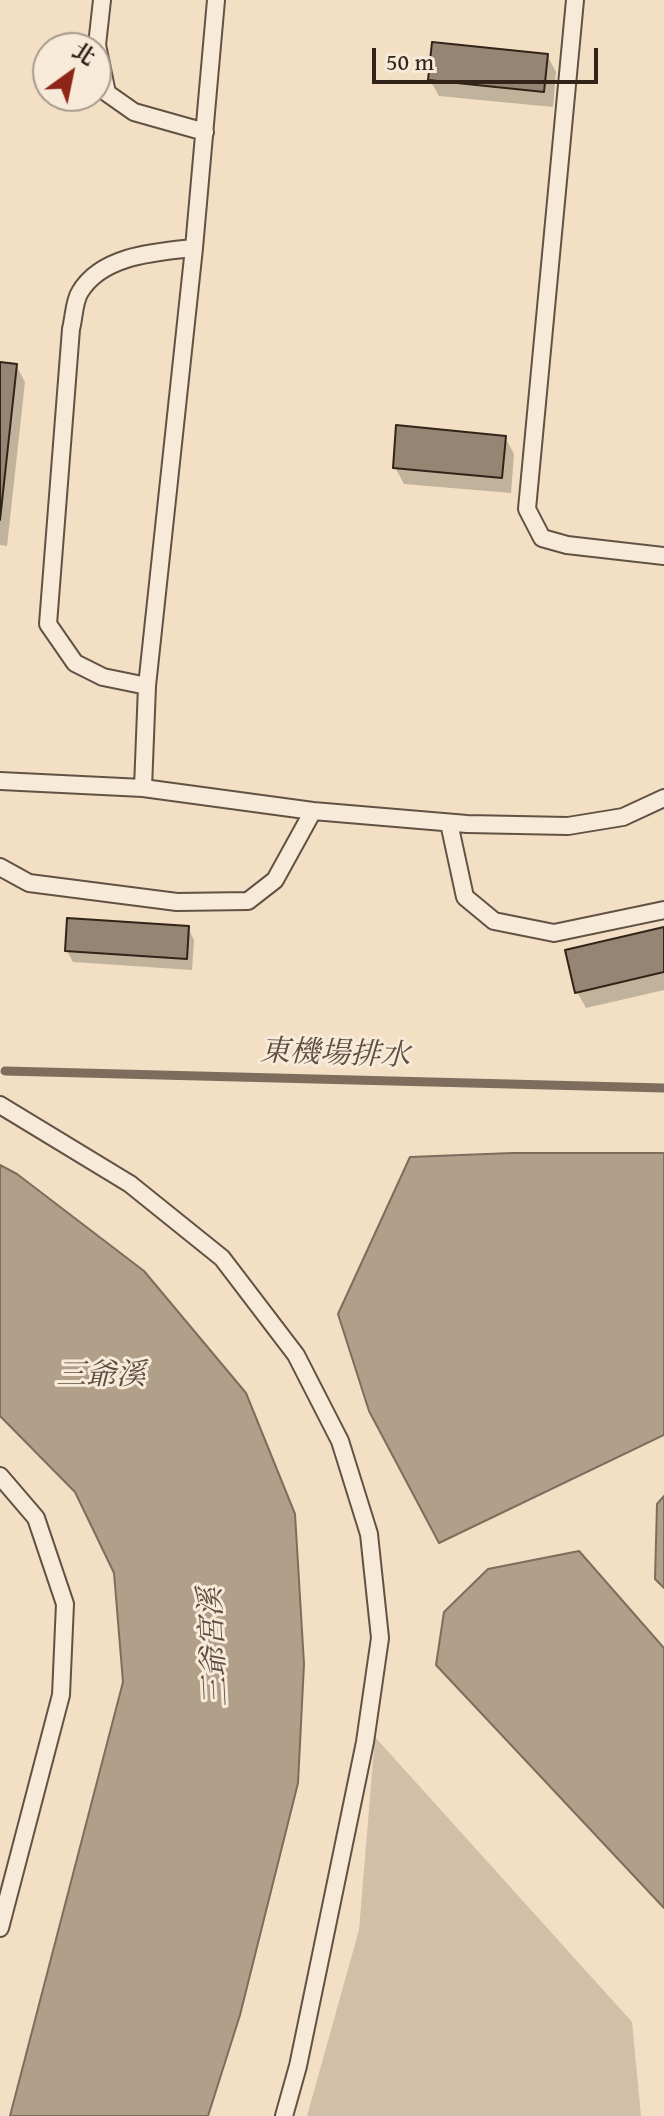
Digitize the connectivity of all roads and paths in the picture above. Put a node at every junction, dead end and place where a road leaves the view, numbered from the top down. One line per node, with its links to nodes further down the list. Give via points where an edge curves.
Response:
1 (102, 0): 4 (lane, via 97,45 107,93 134,112)
2 (216, 0): 4 (lane)
3 (575, 0): 6 (lane, via 527,509 542,538)
4 (205, 132): 5 (lane)
5 (194, 248): 7 (lane); 7 (lane, via 140,253 98,273 79,293 71,329 48,624 75,663 103,677)
6 (664, 556)
7 (147, 686): 9 (lane)
8 (0, 781): 9 (lane)
9 (143, 788): 11 (lane)
10 (664, 798): 12 (lane, via 623,817 568,826)
11 (313, 811): 12 (lane); 13 (lane, via 275,880 248,901 177,902 29,883)
12 (449, 823): 14 (lane, via 465,897 494,921 554,933)
13 (0, 867)
14 (664, 910)
15 (0, 1105): 18 (lane, via 130,1184 222,1258 296,1355 340,1441 369,1534 380,1638 365,1742)
16 (0, 1476): 17 (lane, via 36,1518 65,1604 61,1695)
17 (0, 1928)
18 (284, 2116)

